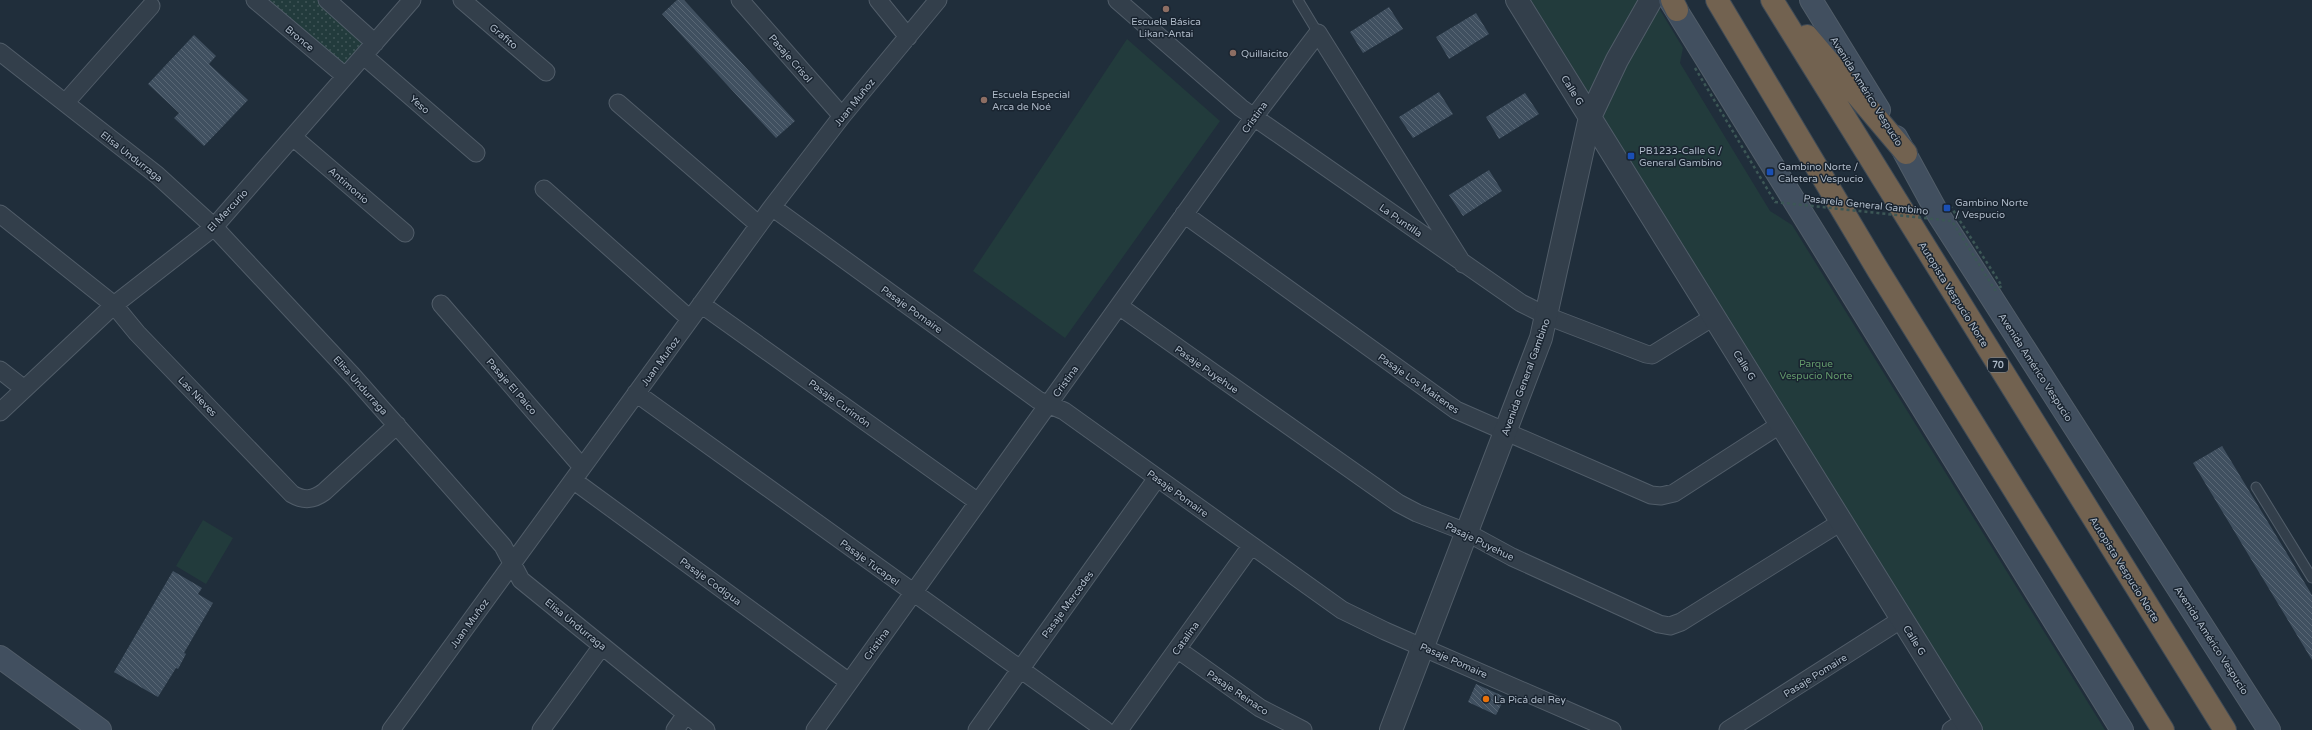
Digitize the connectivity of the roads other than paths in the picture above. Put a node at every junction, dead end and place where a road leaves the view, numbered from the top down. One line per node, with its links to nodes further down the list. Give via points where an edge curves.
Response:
1 (255, 0): 24 (street, Bronce)
2 (328, 0): 20 (street)
3 (412, 0): 20 (street, El Mercurio)
4 (462, 0): 23 (street, Grafito)
5 (740, 0): 27 (street, Pasaje Crisol)
6 (878, 0): 19 (street)
7 (938, 0): 19 (street, Juan Muñoz)
8 (1117, 0): 28 (street, La Puntilla)
9 (1298, 0): 18 (lane)
10 (1517, 0): 29 (street, Calle G)
11 (1651, 0): 29 (street, Avenida General Gambino, via 1617,60)
12 (1717, 0): 89 (highway, via 1878,270)
13 (1772, 0): 90 (highway, Autopista Vespucio Norte / 70)
14 (1777, 0): 31 (highway)
15 (1811, 0): 31 (main road, Avenida Américo Vespucio)
16 (1673, 3): 88 (main road)
17 (151, 6): 25 (street)
18 (1318, 33): 28 (street, Cristina); 40 (street)
19 (908, 37): 27 (street, Juan Muñoz)
20 (375, 43): 22 (street, El Mercurio)
21 (0, 52): 25 (street, Elisa Undurraga)
22 (364, 56): 24 (street, El Mercurio); 32 (street, Yeso)
23 (546, 72)
24 (346, 76): 30 (street, El Mercurio)
25 (65, 103): 38 (street, Elisa Undurraga, via 157,175)
26 (618, 103): 37 (street)
27 (842, 116): 34 (street, Juan Muñoz)
28 (1254, 117): 36 (street, Cristina); 40 (street, La Puntilla)
29 (1590, 117): 45 (street, Avenida General Gambino); 46 (street, Calle G)
30 (293, 137): 38 (street, El Mercurio); 39 (street, Antimonio)
31 (1906, 152): 91 (main road, Avenida Américo Vespucio, via 1938,214)
32 (476, 153)
33 (544, 189): 47 (street)
34 (772, 207): 37 (street, Juan Muñoz); 51 (street, Pasaje Pomaire, via 1038,400)
35 (0, 214): 43 (street, Las Nieves)
36 (1184, 214): 44 (street, Cristina); 55 (street, Pasaje Los Maitenes, via 1441,400 1466,416)
37 (759, 225): 42 (street, Juan Muñoz)
38 (214, 227): 43 (street, El Mercurio); 54 (street, Elisa Undurraga)
39 (405, 233)
40 (1463, 264): 45 (street, La Puntilla, via 1505,293)
41 (441, 304): 56 (street, Pasaje El Paico)
42 (701, 304): 47 (street, Juan Muñoz); 59 (street, Pasaje Curimón)
43 (114, 305): 49 (street, El Mercurio); 54 (street, Las Nieves, via 137,333 298,498 312,499 324,492)
44 (1119, 306): 51 (street, Cristina); 61 (street, Pasaje Puyehue, via 1381,492 1417,513)
45 (1547, 316): 46 (street, La Puntilla, via 1652,355); 55 (street, Avenida General Gambino)
46 (1715, 316): 53 (street, Calle G)
47 (690, 319): 50 (street, Juan Muñoz)
48 (0, 370): 49 (street)
49 (23, 388): 52 (street, El Mercurio)
50 (636, 394): 56 (street, Juan Muñoz); 65 (street, Pasaje Tucapel)
51 (1048, 404): 57 (street, Pasaje Pomaire, via 1064,411); 59 (street, Cristina)
52 (0, 412)
53 (1781, 424): 55 (street, Pasaje Los Maitenes, via 1674,493 1661,496); 60 (street, Calle G)
54 (397, 425): 63 (street, Elisa Undurraga, via 503,546)
55 (1505, 431): 61 (street, Avenida General Gambino)
56 (578, 474): 63 (street, Juan Muñoz); 72 (street, Pasaje Codigua)
57 (1157, 478): 62 (street, Pasaje Pomaire); 71 (street, Pasaje Mercedes)
58 (2256, 487): 64 (lane)
59 (978, 502): 65 (street, Cristina)
60 (1841, 522): 61 (street, Pasaje Puyehue, via 1681,622 1670,626 1659,624 1512,557); 66 (street, Calle G)
61 (1466, 532): 68 (street, Avenida General Gambino)
62 (1251, 546): 68 (street, Pasaje Pomaire, via 1342,610); 69 (street, Catalina)
63 (513, 564): 67 (street, Elisa Undurraga, via 521,580); 76 (street, Juan Muñoz)
64 (2312, 578)
65 (913, 593): 71 (street, Pasaje Tucapel); 72 (street, Cristina)
66 (1902, 619): 74 (street, Calle G); 87 (street, Pasaje Pomaire)
67 (602, 646): 73 (street, Elisa Undurraga); 77 (street)
68 (1423, 646): 85 (street, Avenida General Gambino); 86 (street, Pasaje Pomaire)
69 (1177, 649): 83 (street, Catalina); 84 (street, Pasaje Reinaco, via 1260,708)
70 (1, 662): 75 (main road)
71 (1020, 669): 81 (street, Pasaje Mercedes); 82 (street, Pasaje Tucapel)
72 (849, 682): 80 (street, Cristina)
73 (686, 714): 78 (street); 79 (street, Elisa Undurraga)
74 (1963, 727)
75 (100, 730)
76 (391, 730)
77 (541, 730)
78 (675, 730)
79 (706, 730)
80 (815, 730)
81 (977, 730)
82 (1105, 730)
83 (1118, 730)
84 (1303, 730)
85 (1391, 730)
86 (1612, 730)
87 (1728, 730)
88 (2122, 730)
89 (2163, 730)
90 (2225, 730)
91 (2269, 730)

